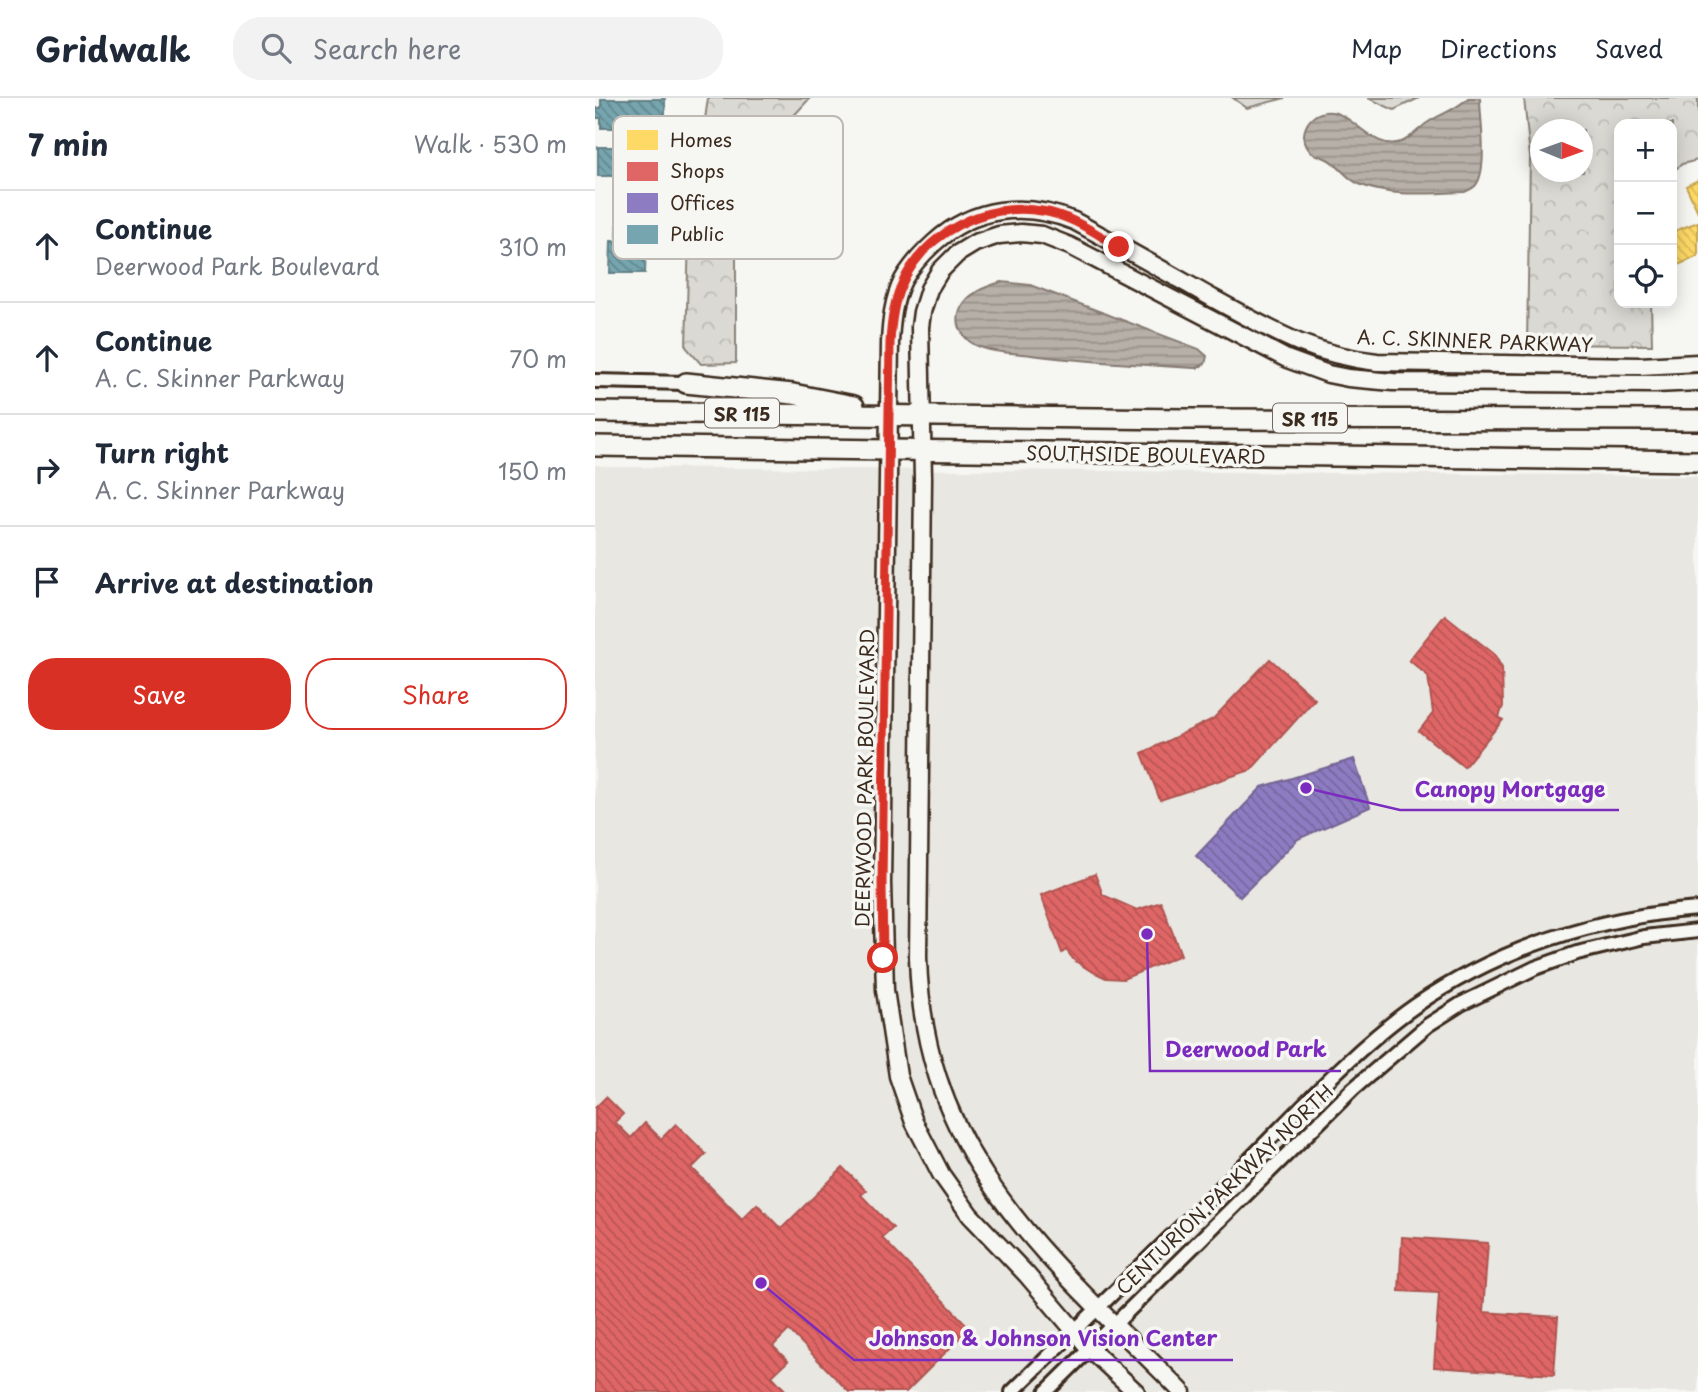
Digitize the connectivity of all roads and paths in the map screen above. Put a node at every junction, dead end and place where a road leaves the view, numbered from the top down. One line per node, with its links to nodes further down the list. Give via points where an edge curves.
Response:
1 (1698, 363): 6 (main road, A. C. SKINNER PARKWAY, via 1377,362 1335,356 1274,332 1074,221 1043,211 1009,209 985,213 956,226 922,254 907,274 891,324)
2 (595, 381): 4 (street)
3 (1698, 382): 7 (main road, A. C. SKINNER PARKWAY, via 1393,382 1328,374 1267,350 1070,246 1042,235 1012,233 964,250 940,271 929,289 920,327)
4 (686, 383): 6 (highway, via 793,394)
5 (595, 412): 6 (highway, SOUTHSIDE BOULEVARD / SR 115)
6 (889, 415): 7 (highway, SOUTHSIDE BOULEVARD / SR 115); 10 (main road, DEERWOOD PARK BOULEVARD)
7 (921, 416): 8 (highway, SOUTHSIDE BOULEVARD / SR 115); 11 (main road)
8 (1698, 420)
9 (595, 446): 10 (highway, SOUTHSIDE BOULEVARD / SR 115)
10 (888, 450): 11 (highway, SOUTHSIDE BOULEVARD / SR 115); 19 (main road, DEERWOOD PARK BOULEVARD, via 882,909 885,989 898,1076 914,1122 941,1174 970,1215)
11 (922, 450): 12 (highway, SOUTHSIDE BOULEVARD / SR 115); 17 (main road, via 919,988 925,1027 948,1107 973,1159 1017,1223)
12 (1698, 460)
13 (1698, 909): 15 (street, CENTURION PARKWAY NORTH, via 1640,915 1582,929)
14 (1698, 931): 16 (street, CENTURION PARKWAY NORTH, via 1644,937 1577,953)
15 (1499, 959): 16 (street); 17 (street, CENTURION PARKWAY NORTH, via 1432,996 1384,1032)
16 (1509, 980): 18 (street, CENTURION PARKWAY NORTH, via 1461,1004 1398,1049)
17 (1098, 1308): 18 (main road); 19 (street, CENTURION PARKWAY NORTH)
18 (1114, 1323): 20 (street, CENTURION PARKWAY NORTH); 24 (main road)
19 (1075, 1332): 20 (main road, DEERWOOD PARK BOULEVARD); 21 (street, CENTURION PARKWAY NORTH)
20 (1090, 1349): 22 (street, CENTURION PARKWAY NORTH); 23 (main road, DEERWOOD PARK BOULEVARD)
21 (1012, 1392)
22 (1046, 1392)
23 (1136, 1392)
24 (1182, 1392)

